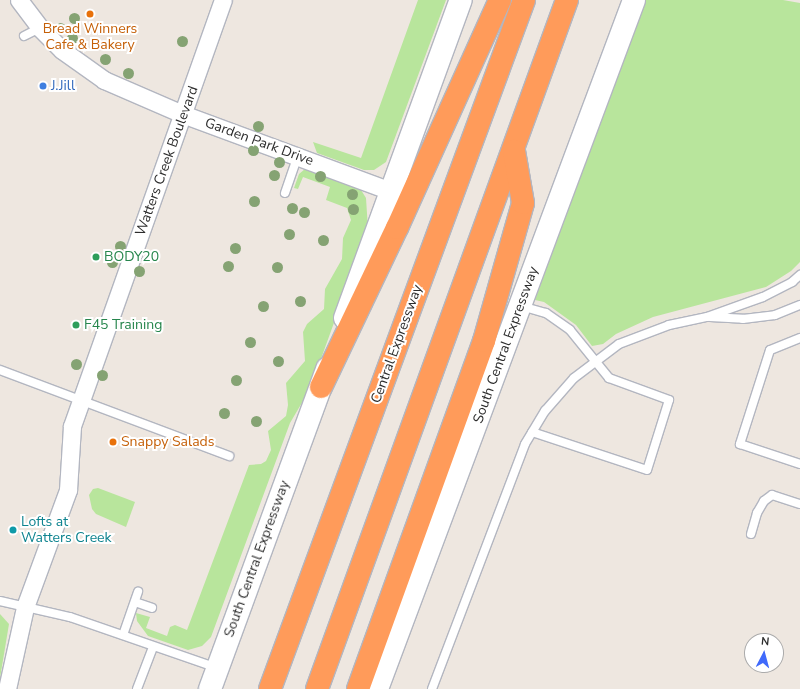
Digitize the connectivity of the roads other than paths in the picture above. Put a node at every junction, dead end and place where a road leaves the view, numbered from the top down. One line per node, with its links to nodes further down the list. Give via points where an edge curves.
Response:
1 (19, 0): 8 (street, Garden Park Drive)
2 (224, 0): 10 (street, Watters Creek Boulevard)
3 (461, 0): 13 (main road, South Central Expressway)
4 (500, 0): 22 (highway, via 397,228)
5 (524, 0): 40 (highway, Central Expressway)
6 (567, 0): 11 (highway)
7 (634, 0): 17 (main road, South Central Expressway)
8 (40, 28): 9 (lane); 10 (street, Garden Park Drive, via 66,54 104,80)
9 (24, 36)
10 (185, 115): 12 (street, Garden Park Drive); 23 (street, Watters Creek Boulevard)
11 (514, 150): 41 (highway); 42 (highway, via 523,203 490,318)
12 (298, 156): 13 (street, Garden Park Drive); 14 (lane)
13 (391, 191): 22 (main road, South Central Expressway)
14 (285, 193)
15 (800, 275): 18 (lane, via 763,297)
16 (800, 305): 18 (lane, via 775,315 743,319)
17 (520, 306): 20 (lane, via 546,313 570,330); 43 (main road, South Central Expressway)
18 (707, 317): 20 (lane, via 669,325 619,344)
19 (800, 338): 26 (lane, via 770,350 740,444)
20 (596, 362): 24 (lane, via 574,378 545,411); 24 (lane, via 609,378 669,400 647,470)
21 (0, 370): 23 (lane)
22 (321, 387): 36 (main road, South Central Expressway)
23 (80, 400): 25 (lane); 32 (street, Watters Creek Boulevard, via 72,426 68,490)
24 (532, 432): 44 (lane, via 510,482)
25 (229, 456)
26 (800, 464)
27 (800, 504): 28 (lane, via 772,495 764,501 757,513)
28 (751, 534)
29 (138, 592): 31 (lane)
30 (0, 601): 32 (lane)
31 (135, 602): 33 (lane); 34 (lane)
32 (25, 607): 34 (lane, via 70,617); 37 (street, Watters Creek Boulevard)
33 (152, 608)
34 (123, 635): 35 (lane)
35 (153, 647): 36 (lane); 38 (lane)
36 (218, 668): 39 (main road, South Central Expressway)
37 (7, 689)
38 (137, 689)
39 (210, 689)
40 (270, 689)
41 (317, 689)
42 (358, 689)
43 (377, 689)
44 (432, 689)

